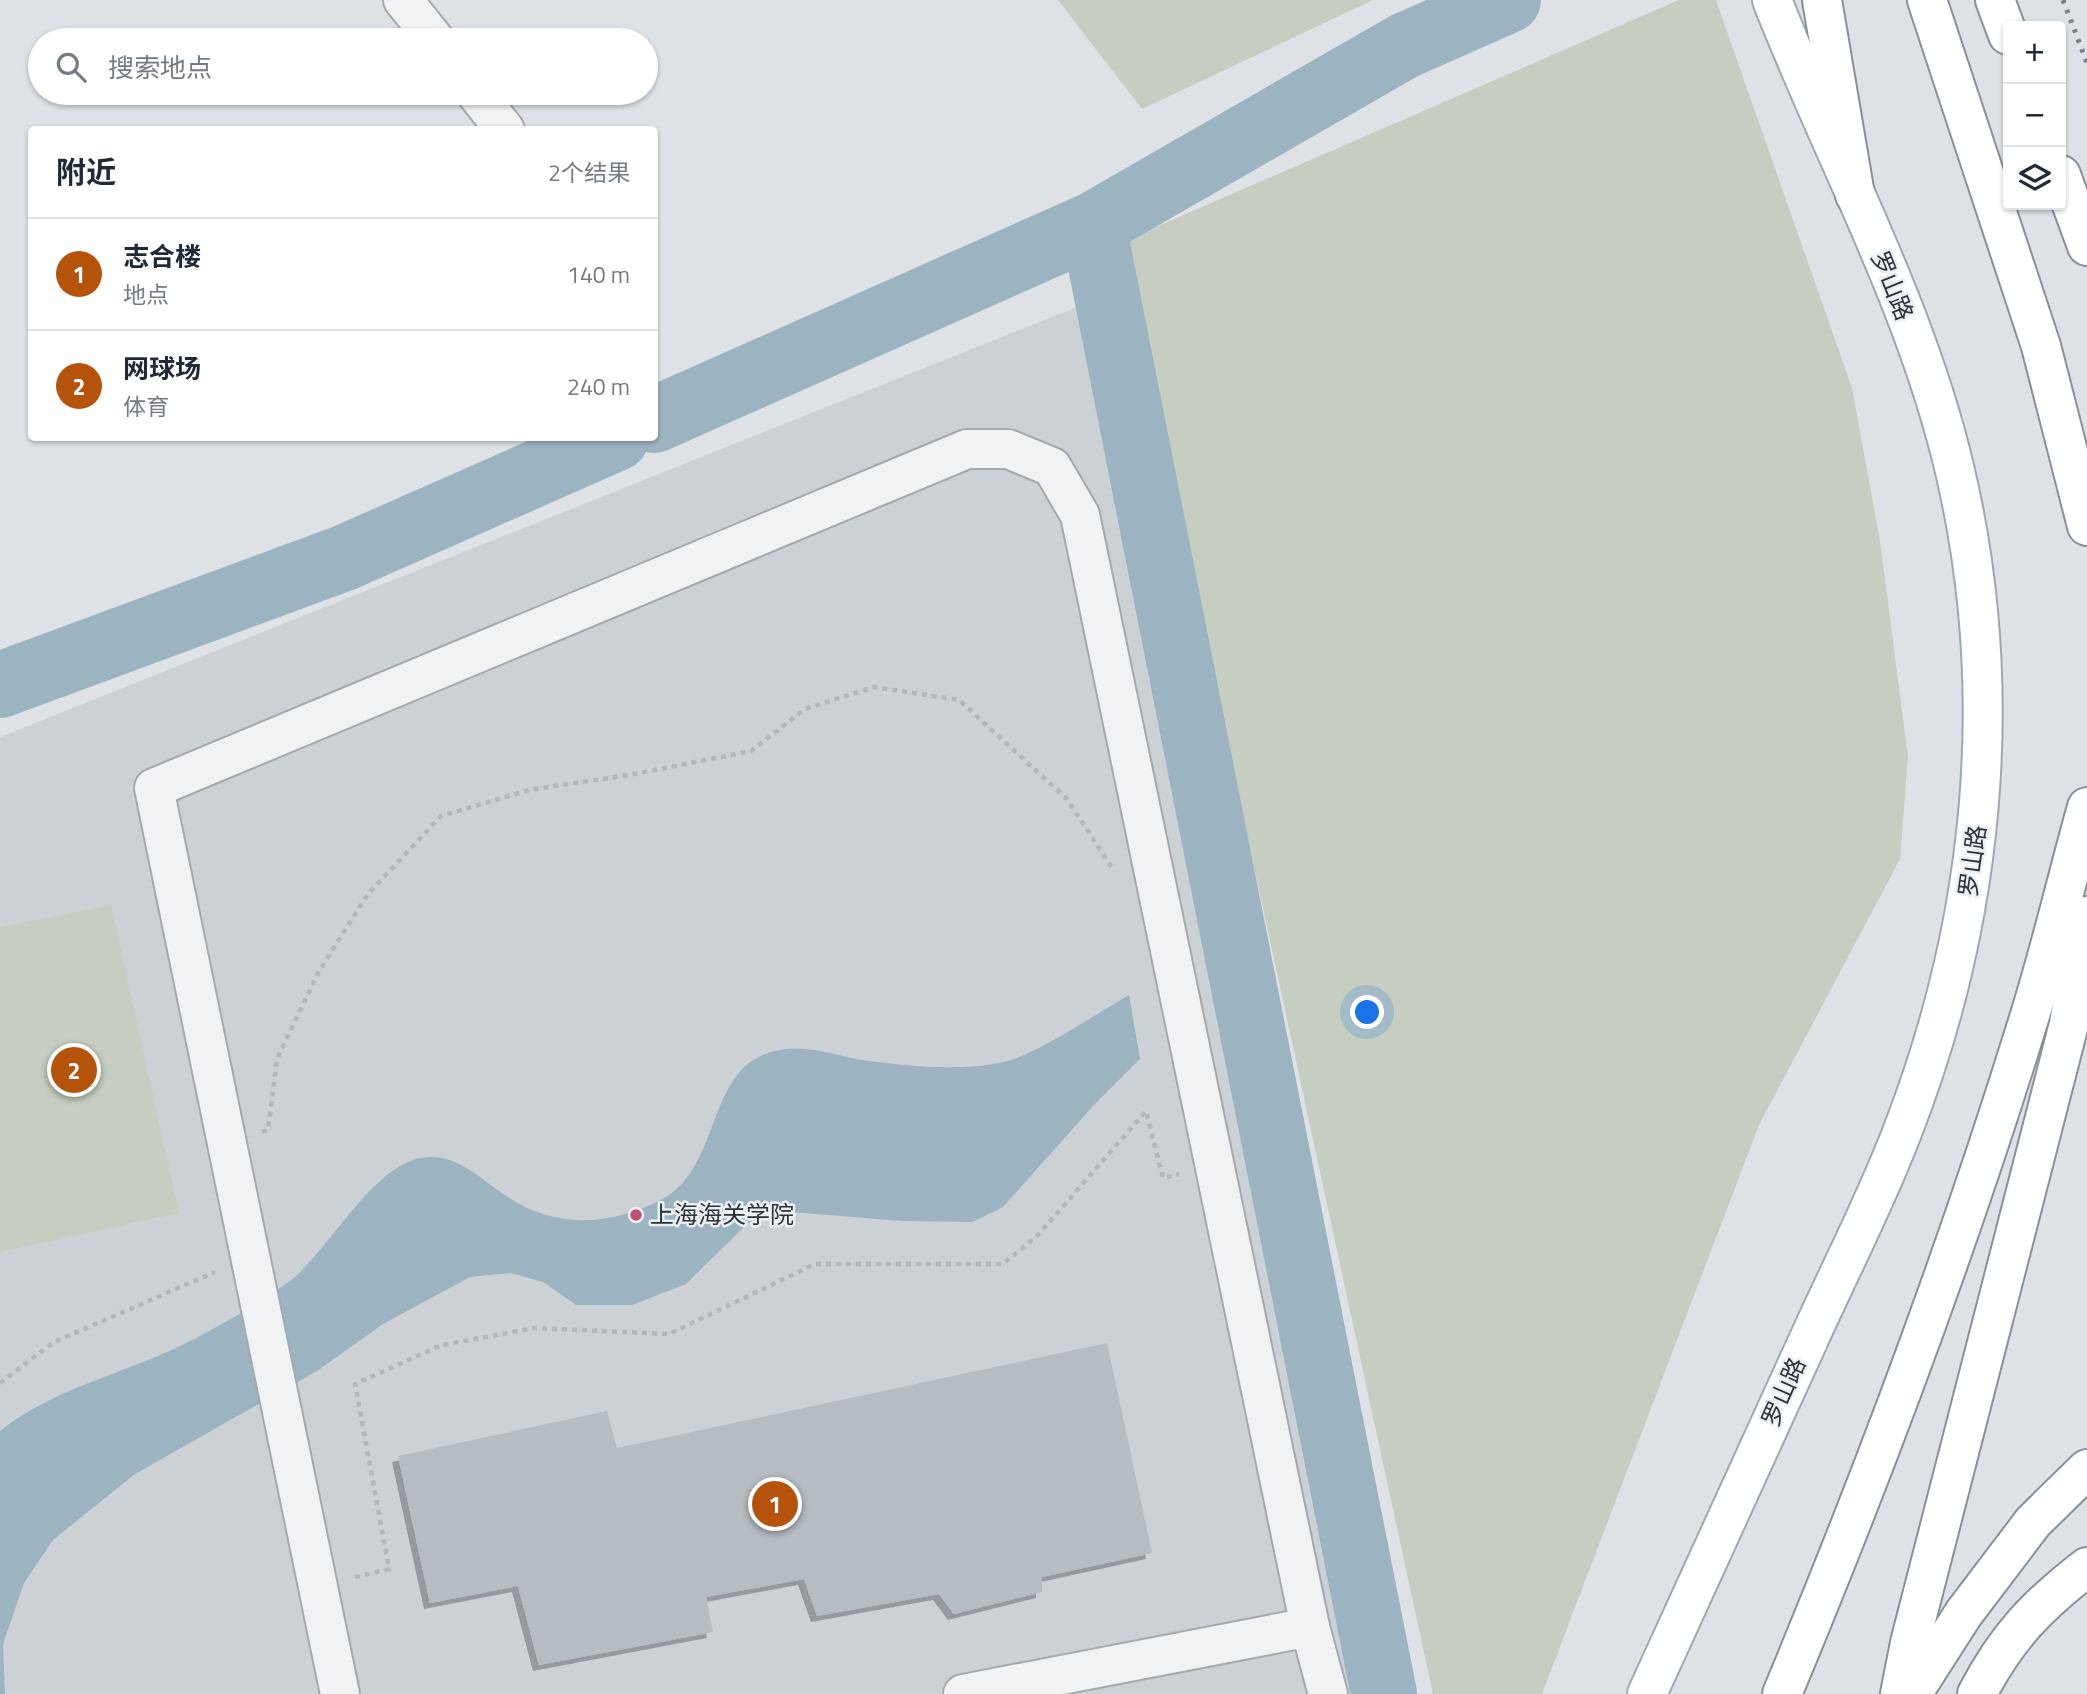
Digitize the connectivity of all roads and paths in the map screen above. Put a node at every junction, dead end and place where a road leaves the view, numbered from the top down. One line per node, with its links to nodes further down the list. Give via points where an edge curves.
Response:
1 (403, 0): 7 (street)
2 (1772, 0): 11 (main road, 罗山路)
3 (1822, 0): 11 (main road)
4 (1927, 0): 13 (main road, via 2041,346)
5 (1995, 0): 6 (main road)
6 (2003, 22)
7 (425, 28)
8 (485, 105): 9 (street)
9 (502, 126)
10 (2066, 189): 12 (main road)
11 (1855, 195): 28 (main road, 罗山路, via 1925,366 1954,468 1971,551 1983,693 1982,790 1971,885 1944,1007 1901,1136)
12 (2087, 246)
13 (2087, 526)
14 (2087, 807): 29 (main road, via 2032,1010 1897,1406)
15 (1120, 881): 17 (path, via 1066,799 959,699 874,687 805,709 751,751 529,790 441,816 368,894 319,971 277,1059 268,1130)
16 (2087, 916): 30 (main road, via 2069,1024)
17 (228, 1143): 18 (street, via 155,788 967,449 1008,449 1052,467 1080,515); 19 (street)
18 (1214, 1166): 23 (path, via 1163,1178 1146,1111 1039,1234 1003,1264 815,1264 669,1334 535,1328 442,1345 355,1384 389,1569); 24 (street)
19 (251, 1257): 20 (path, via 54,1342); 23 (street)
20 (0, 1383)
21 (2087, 1469): 31 (main road, via 2034,1522 1964,1613)
22 (2087, 1567): 32 (main road, via 2039,1605 1996,1656)
23 (318, 1586): 25 (street)
24 (1310, 1627): 26 (street); 27 (street)
25 (340, 1694)
26 (963, 1694)
27 (1328, 1694)
28 (1647, 1694)
29 (1782, 1694)
30 (1900, 1694)
31 (1912, 1694)
32 (1977, 1694)

